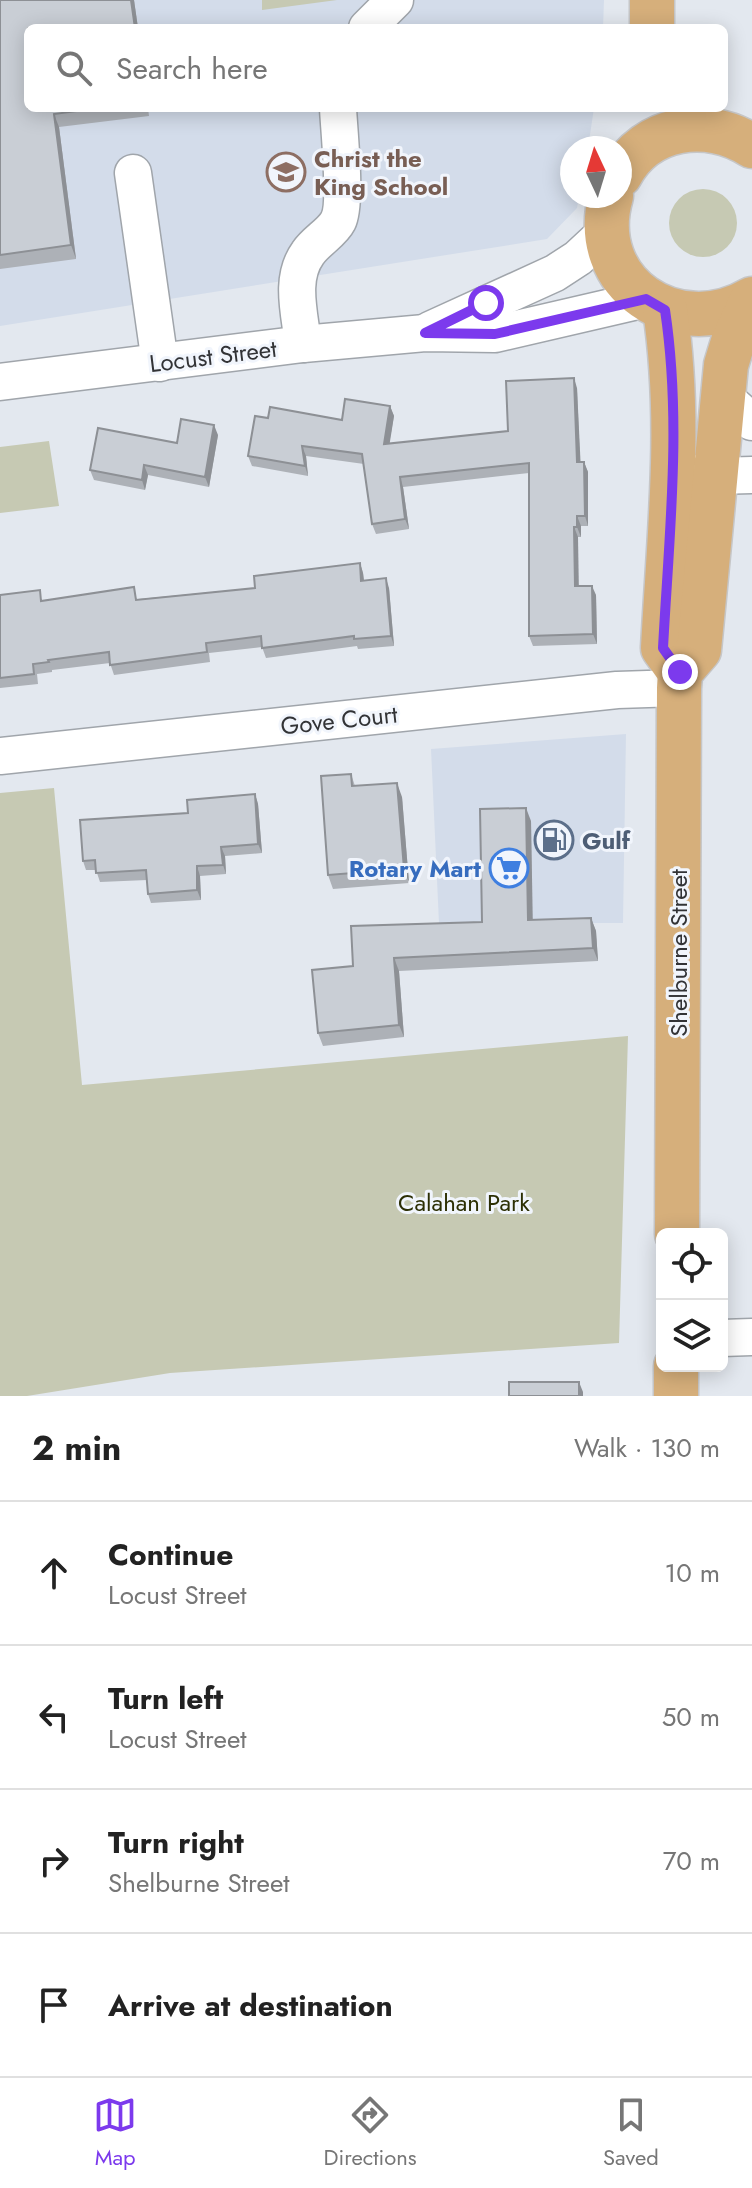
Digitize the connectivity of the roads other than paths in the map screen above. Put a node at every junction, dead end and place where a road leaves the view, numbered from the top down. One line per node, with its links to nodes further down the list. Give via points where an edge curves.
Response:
1 (395, 0): 2 (street)
2 (371, 24)
3 (338, 112): 13 (street, via 342,203 339,220 309,251 297,278)
4 (639, 112): 6 (main road)
5 (730, 131): 7 (main road, via 688,129 668,134 649,142)
6 (632, 139)
7 (632, 159)
8 (133, 173): 14 (street)
9 (609, 214): 11 (main road, via 618,269); 12 (street, Locust Street, via 578,258 555,273)
10 (752, 299): 11 (main road, via 711,314 686,314); 16 (main road, via 733,342)
11 (655, 304): 12 (street, Locust Street, via 495,334); 17 (main road, via 671,351 675,408)
12 (425, 333): 13 (street, Locust Street)
13 (303, 344): 14 (street, Locust Street)
14 (160, 363): 15 (street, Locust Street)
15 (0, 382)
16 (737, 409): 17 (main road)
17 (714, 474): 18 (main road, via 699,650)
18 (680, 680): 19 (street, Gove Court); 20 (main road, Shelburne Street)
19 (0, 756)
20 (677, 1228)
21 (752, 1337): 22 (street)
22 (728, 1338)
23 (676, 1372): 24 (main road)
24 (676, 1396)

